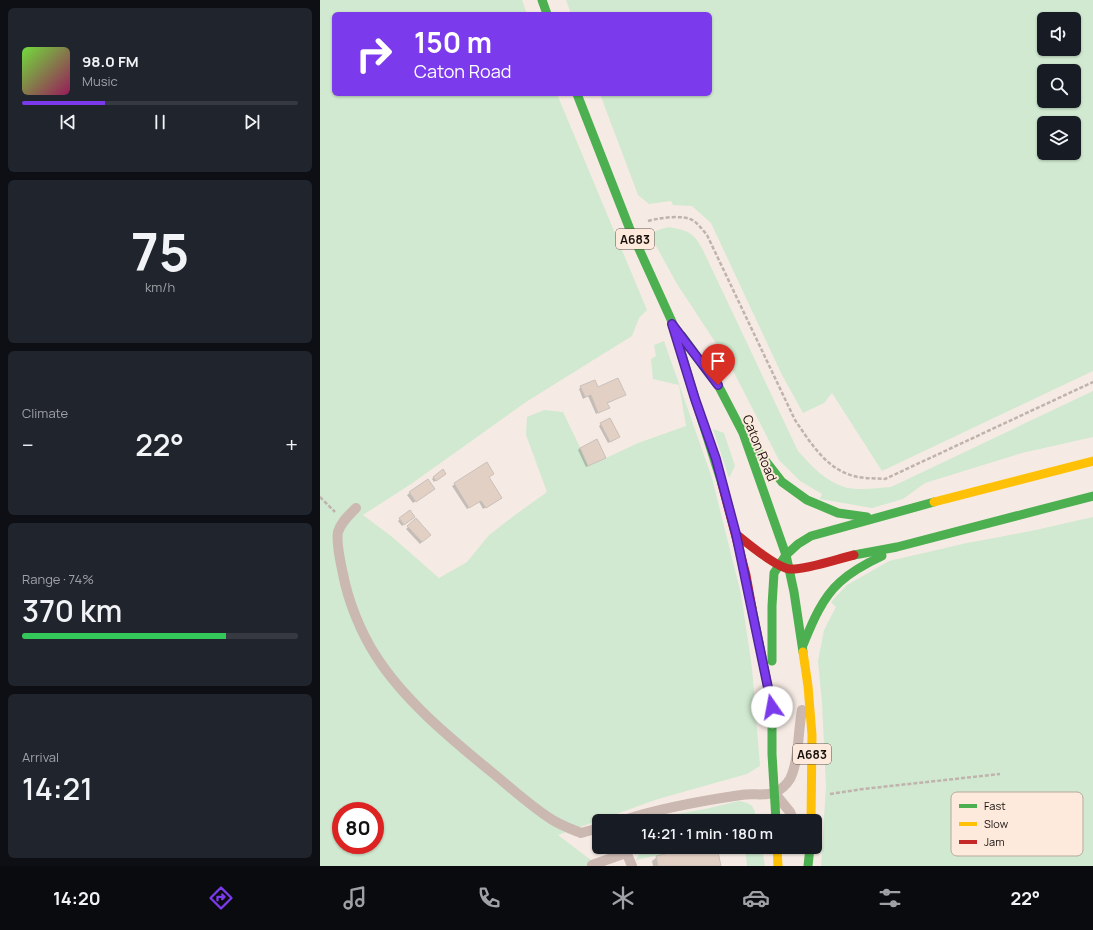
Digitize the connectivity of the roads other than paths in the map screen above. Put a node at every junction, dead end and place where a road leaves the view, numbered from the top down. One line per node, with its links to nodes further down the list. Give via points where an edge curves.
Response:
1 (542, 0): 2 (highway)
2 (546, 12)
3 (578, 96): 4 (highway, A683, via 629,227)
4 (672, 324): 5 (highway, Caton Road / A683, via 718,385); 10 (highway, A683, via 716,459)
5 (743, 433): 9 (highway, via 782,482 796,493 838,513); 12 (highway, Caton Road / A683)
6 (1093, 461): 9 (highway)
7 (1093, 496): 11 (highway)
8 (356, 508): 23 (lane, via 344,520 338,533 340,558 345,586 359,623 376,656 401,690 512,789 551,819 581,833)
9 (875, 518): 12 (highway, via 811,536)
10 (736, 534): 13 (highway, via 762,555); 17 (highway, A683)
11 (897, 547): 14 (highway); 15 (highway, via 858,569 836,586 815,616)
12 (786, 555): 13 (highway); 14 (highway, A683)
13 (779, 564): 14 (highway); 17 (highway, via 772,585)
14 (789, 569): 15 (highway, A683)
15 (803, 645): 16 (highway, A683)
16 (808, 686): 18 (lane, via 790,779 784,787); 22 (highway, A683, via 812,735)
17 (772, 707): 18 (highway, A683)
18 (774, 793): 19 (lane, via 743,794); 20 (highway, A683); 21 (lane)
19 (643, 814)
20 (776, 814)
21 (791, 814)
22 (811, 814)
23 (592, 830)
24 (616, 854): 28 (lane)
25 (627, 854): 29 (lane)
26 (777, 854): 30 (highway)
27 (808, 854): 31 (highway)
28 (592, 865)
29 (632, 866)
30 (778, 866)
31 (808, 866)

